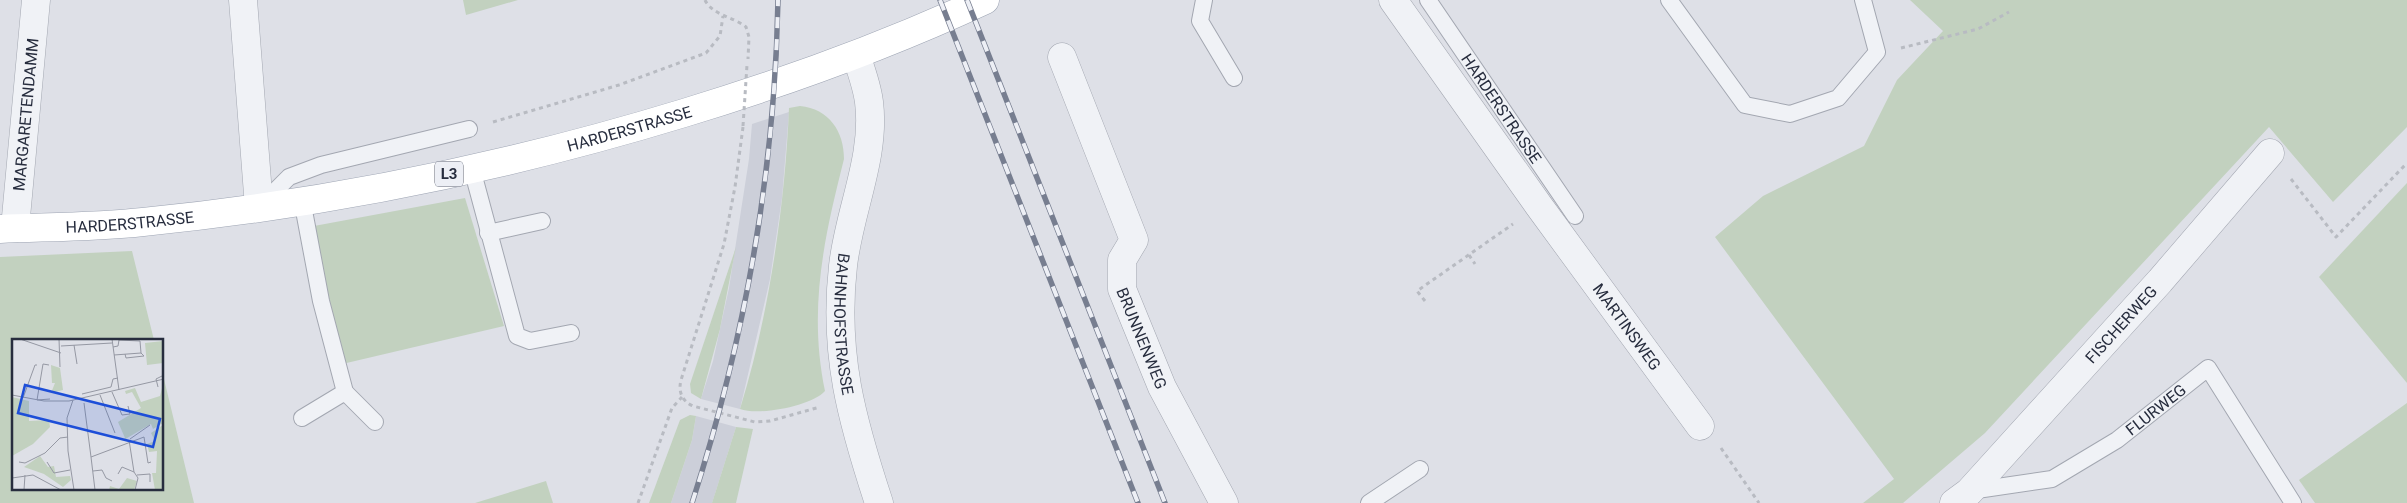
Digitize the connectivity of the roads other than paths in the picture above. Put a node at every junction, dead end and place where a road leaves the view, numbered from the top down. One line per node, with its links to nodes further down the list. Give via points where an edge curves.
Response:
1 (36, 0): 20 (street, MARGARETENDAMM)
2 (242, 0): 17 (street)
3 (985, 0): 9 (main road, HARDERSTRASSE / L3)
4 (1204, 0): 11 (lane, via 1200,21)
5 (1393, 0): 13 (street, HARDERSTRASSE)
6 (1428, 0): 18 (lane, HARDERSTRASSE)
7 (1669, 0): 8 (lane, via 1745,105 1790,114 1838,98 1877,52)
8 (1863, 0)
9 (856, 54): 15 (main road, HARDERSTRASSE / L3, via 757,90 636,128); 29 (street, BAHNHOFSTRASSE, via 869,101 870,134 843,266 841,326 848,398)
10 (1062, 57): 30 (street, BRUNNENWEG, via 1134,240 1122,260 1122,289 1162,387)
11 (1234, 78)
12 (469, 129): 17 (lane, via 321,165 289,176)
13 (1497, 148): 26 (street, MARTINSWEG)
14 (2270, 153): 28 (street, FISCHERWEG)
15 (472, 169): 16 (main road, HARDERSTRASSE / L3, via 377,190); 21 (lane)
16 (302, 200): 17 (main road, HARDERSTRASSE / L3); 23 (lane, via 321,301)
17 (259, 207): 20 (main road, HARDERSTRASSE / L3, via 142,222)
18 (1576, 216)
19 (542, 221): 21 (lane)
20 (7, 228)
21 (488, 233): 22 (lane, via 517,336 530,341)
22 (571, 333)
23 (345, 392): 24 (lane); 25 (lane)
24 (302, 418)
25 (374, 422)
26 (1700, 426)
27 (1420, 469): 31 (lane)
28 (1965, 499): 32 (lane, FLURWEG, via 2052,479 2117,440 2208,368)
29 (879, 503)
30 (1224, 503)
31 (1369, 503)
32 (2293, 503)

